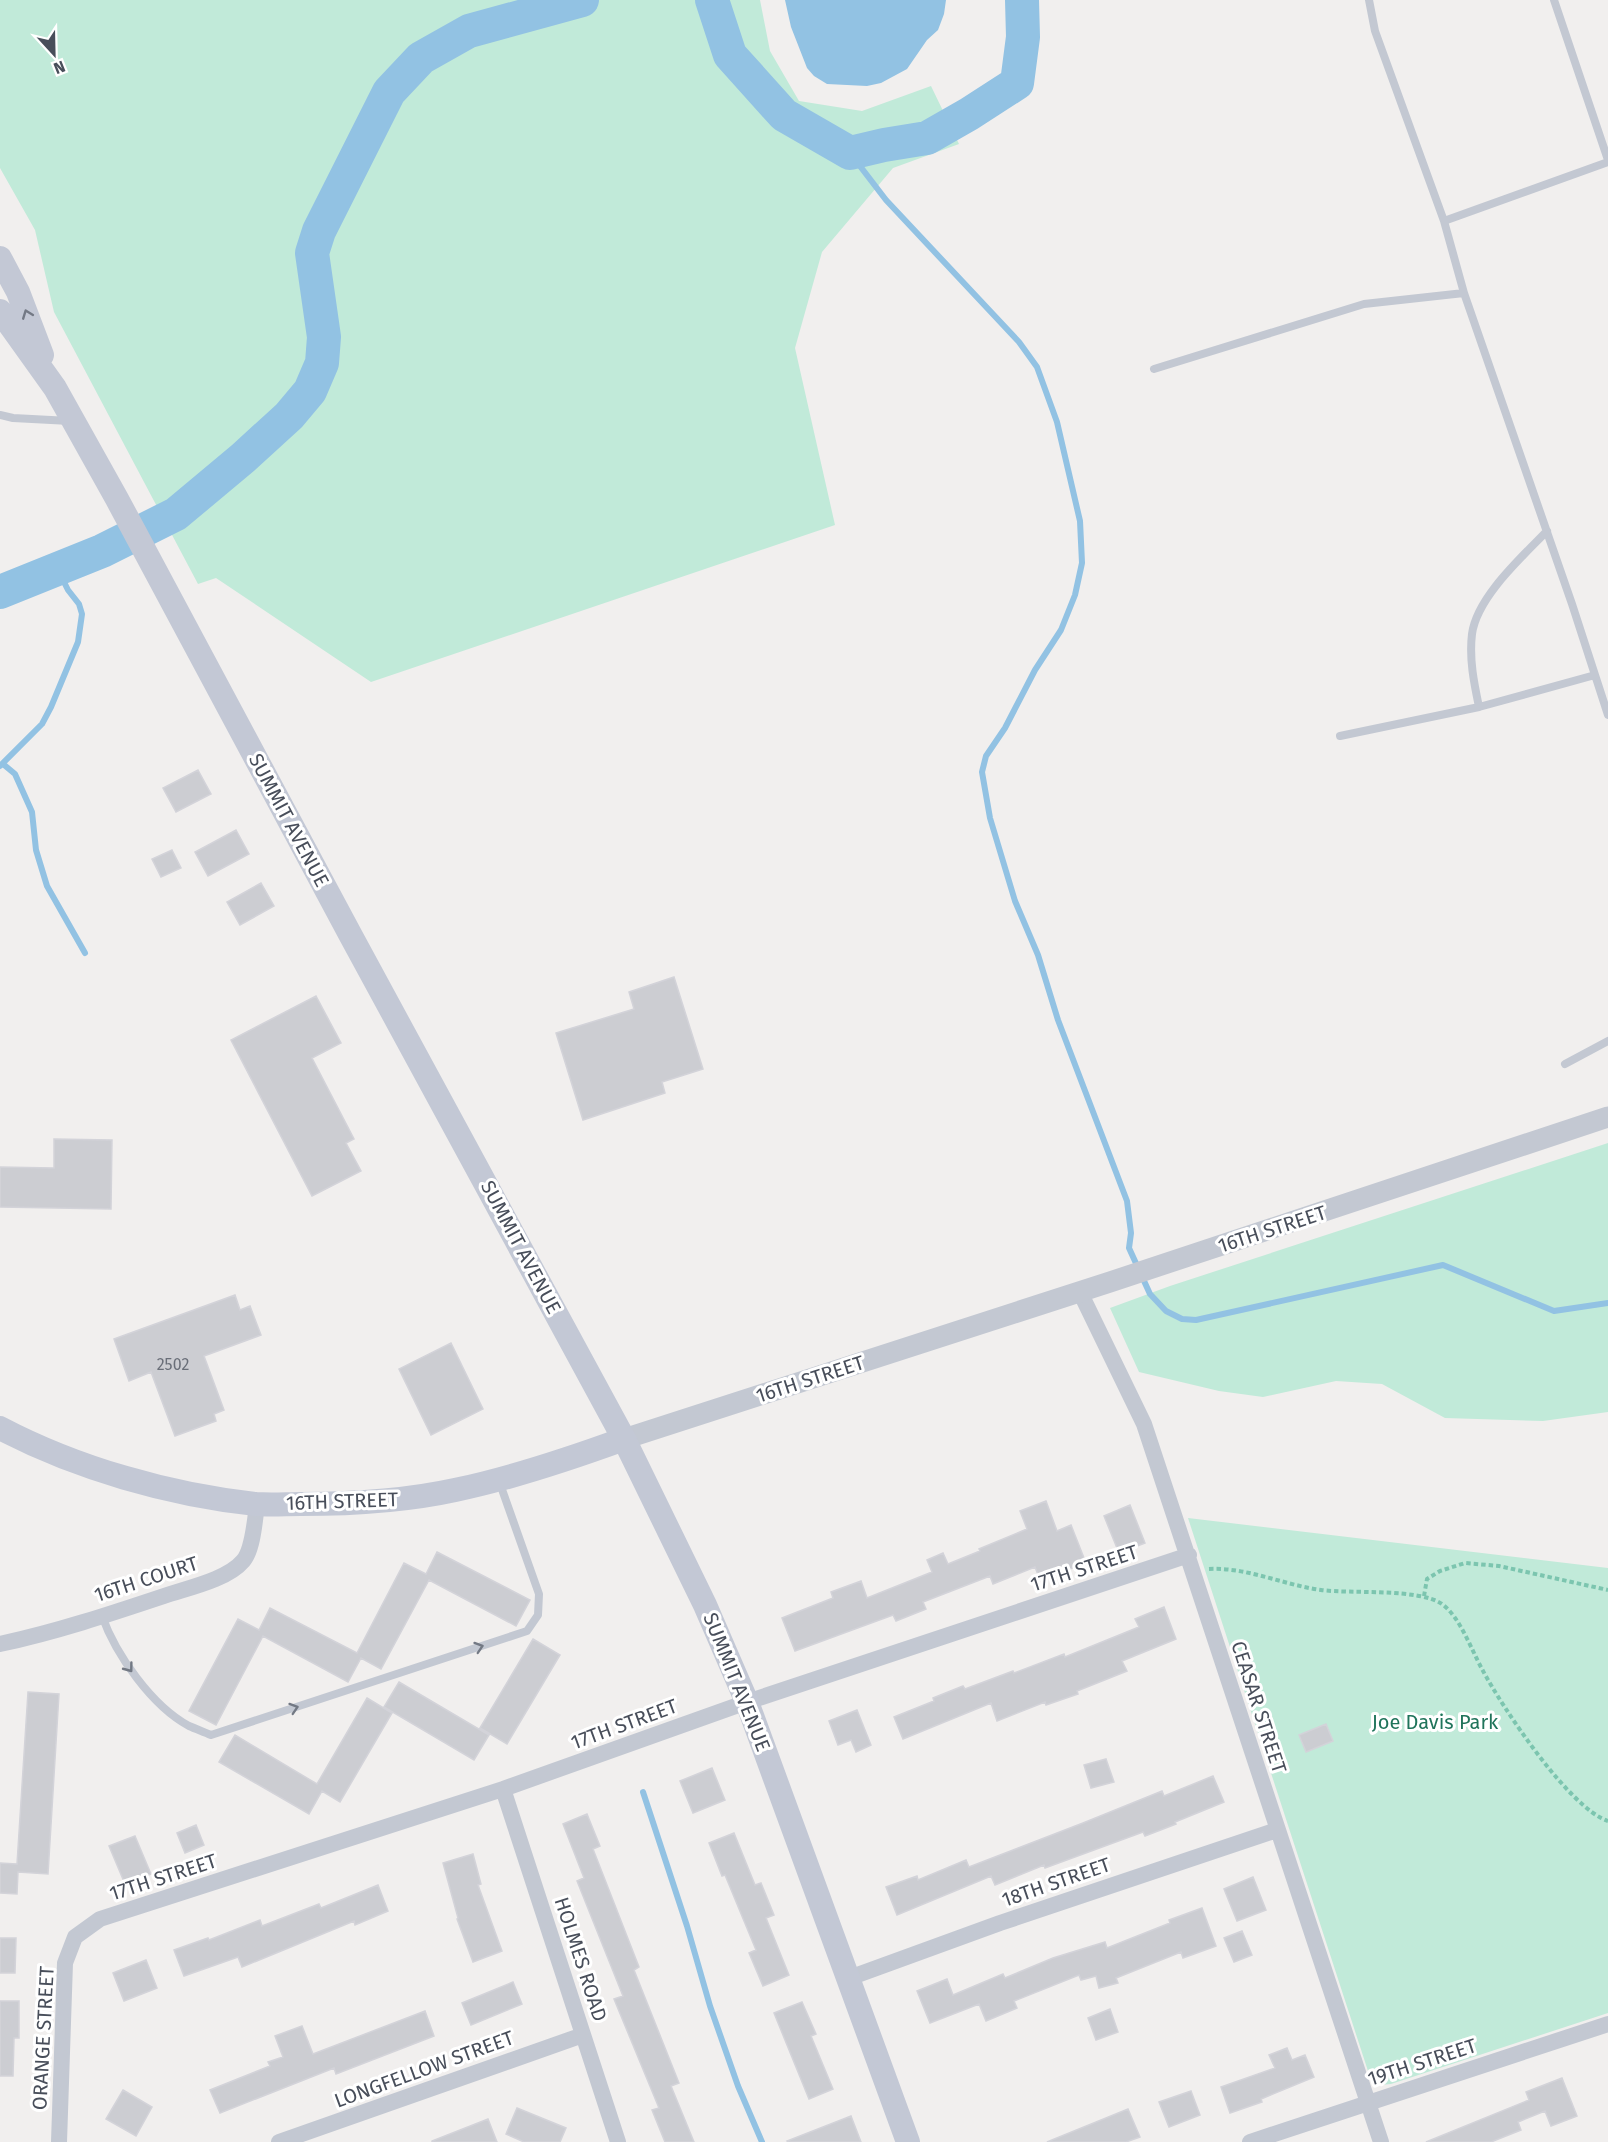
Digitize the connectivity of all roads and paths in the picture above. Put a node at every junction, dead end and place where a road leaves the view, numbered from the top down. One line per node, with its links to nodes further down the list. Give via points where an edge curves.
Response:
1 (1369, 0): 4 (lane, via 1375,31)
2 (1554, 0): 3 (lane)
3 (1608, 161): 4 (lane)
4 (1444, 221): 6 (lane)
5 (0, 258): 9 (main road, SUMMIT AVENUE, one-way to 5, via 18,292)
6 (1464, 293): 8 (lane, via 1364,304); 12 (lane)
7 (0, 311): 9 (main road, SUMMIT AVENUE)
8 (1154, 369)
9 (55, 388): 11 (main road, SUMMIT AVENUE)
10 (0, 415): 11 (lane)
11 (74, 422): 22 (main road, SUMMIT AVENUE)
12 (1547, 531): 13 (lane); 14 (lane, via 1504,575 1484,603 1472,633 1472,678)
13 (1595, 675): 14 (lane); 15 (lane)
14 (1479, 707): 16 (lane)
15 (1608, 715)
16 (1340, 736)
17 (1608, 1041): 18 (lane)
18 (1565, 1064)
19 (1608, 1117): 20 (street, 16TH STREET)
20 (1080, 1292): 22 (street, 16TH STREET); 25 (street, CEASAR STREET, via 1144,1424)
21 (0, 1428): 24 (main road, 16TH STREET, via 76,1462 155,1486)
22 (624, 1439): 23 (main road, 16TH STREET, via 551,1466); 31 (main road, SUMMIT AVENUE, via 705,1605)
23 (498, 1480): 24 (main road, 16TH STREET, via 405,1498 336,1504); 29 (lane, one-way to 23, via 109,1637 128,1668 166,1709 211,1735 527,1631 538,1615 539,1594)
24 (257, 1504): 29 (street, 16TH COURT, via 251,1541 245,1559 236,1569)
25 (1189, 1555): 31 (street, 17TH STREET); 34 (street, CEASAR STREET)
26 (1209, 1569): 28 (path, via 1226,1568 1321,1590)
27 (1608, 1590): 28 (path, via 1499,1566 1465,1563 1427,1580)
28 (1424, 1596): 33 (path, via 1442,1604 1455,1617 1488,1680 1559,1781 1581,1804)
29 (102, 1616): 30 (street, 16TH COURT)
30 (0, 1644)
31 (747, 1702): 32 (street, 17TH STREET); 36 (main road, SUMMIT AVENUE)
32 (503, 1789): 35 (street, 17TH STREET, via 100,1919); 38 (street, HOLMES ROAD)
33 (1608, 1821)
34 (1277, 1830): 36 (street, 18TH STREET); 39 (street, CEASAR STREET)
35 (75, 1937): 41 (street, ORANGE STREET, via 65,1963)
36 (849, 1978): 44 (main road, SUMMIT AVENUE)
37 (1608, 2024): 39 (street, 19TH STREET)
38 (583, 2035): 40 (street, LONGFELLOW STREET); 43 (street, HOLMES ROAD)
39 (1367, 2103): 45 (street, 19TH STREET); 46 (street, CEASAR STREET)
40 (324, 2135): 42 (street, LONGFELLOW STREET)
41 (59, 2142)
42 (279, 2142)
43 (618, 2142)
44 (909, 2142)
45 (1250, 2142)
46 (1381, 2142)

